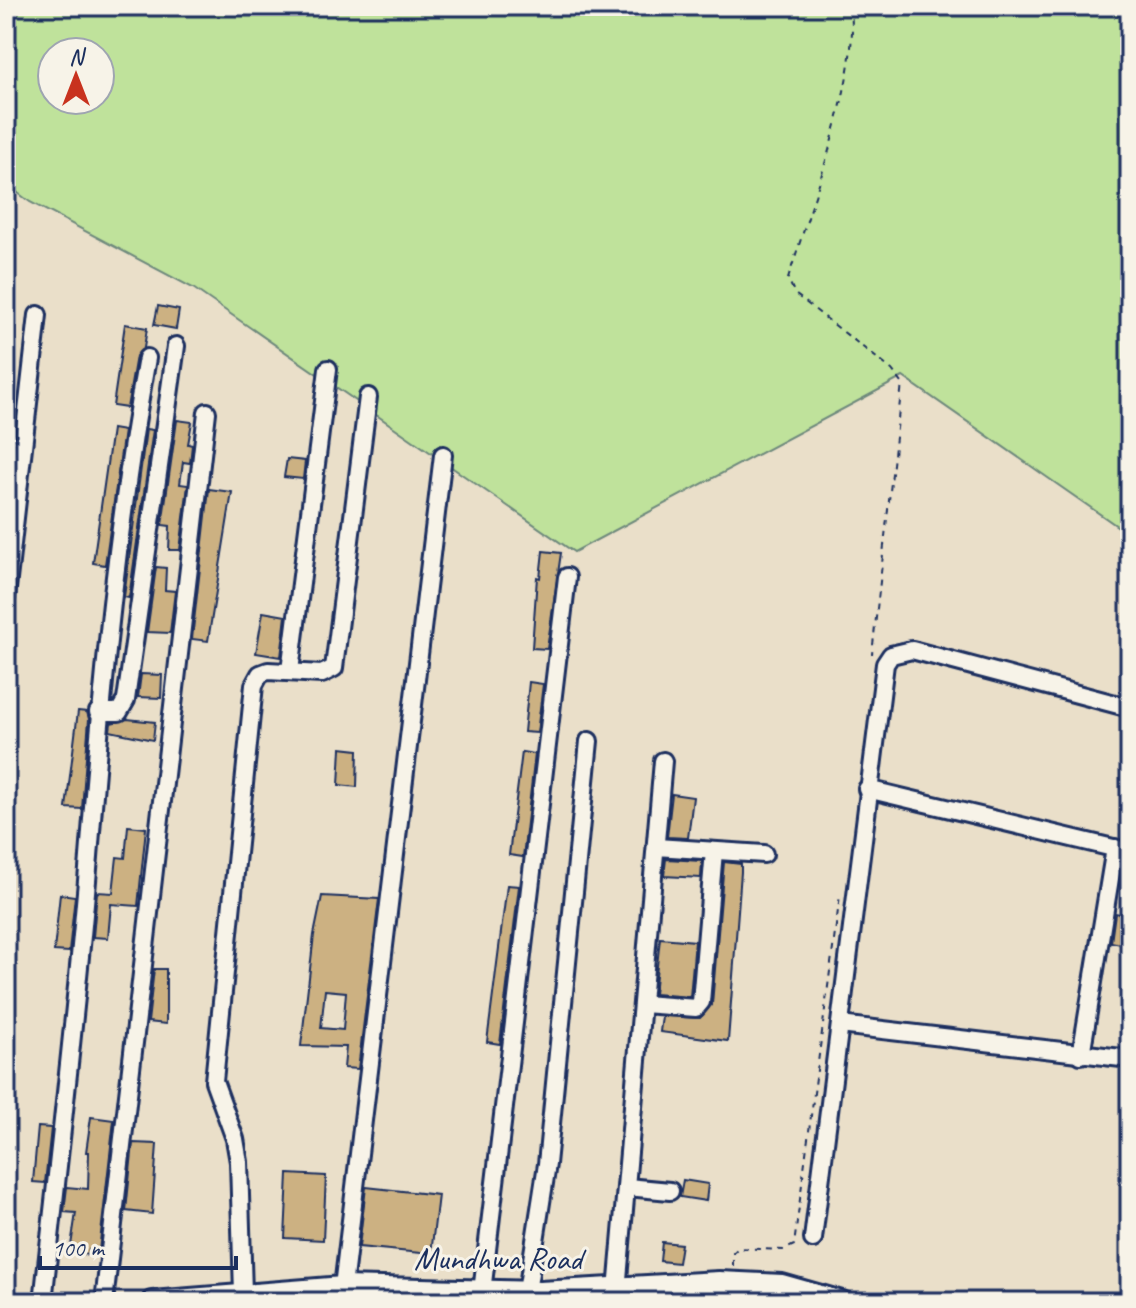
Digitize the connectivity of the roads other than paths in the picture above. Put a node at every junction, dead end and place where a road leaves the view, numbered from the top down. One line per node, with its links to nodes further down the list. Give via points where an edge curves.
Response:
1 (38, 315): 9 (street)
2 (176, 346): 12 (street, via 126,700 119,712)
3 (147, 358): 12 (street)
4 (328, 369): 10 (street)
5 (368, 397): 10 (street, via 336,662 322,674)
6 (207, 412): 34 (street)
7 (443, 455): 27 (street)
8 (567, 577): 29 (street)
9 (6, 597)
10 (290, 671): 32 (street, via 260,674 254,685 214,1070 239,1162)
11 (1130, 708): 15 (street, via 898,650 885,664)
12 (98, 712): 33 (street, via 86,888)
13 (589, 741): 30 (street, via 547,1164)
14 (663, 761): 16 (street)
15 (867, 789): 17 (street); 21 (street)
16 (656, 847): 18 (street); 20 (street)
17 (1123, 850): 22 (street)
18 (714, 851): 19 (street); 20 (street, via 701,1002 688,1009)
19 (764, 854)
20 (643, 1004): 24 (street)
21 (840, 1025): 22 (street); 26 (street)
22 (1081, 1055): 23 (street)
23 (1130, 1059)
24 (627, 1187): 25 (street); 31 (street)
25 (670, 1191)
26 (813, 1239)
27 (343, 1287): 29 (main road, Mundhwa Road); 32 (main road, Mundhwa Road)
28 (735, 1291): 31 (main road, Mundhwa Road); 36 (main road, Mundhwa Road, via 809,1290)
29 (482, 1292): 30 (main road, Mundhwa Road)
30 (527, 1292): 31 (main road, Mundhwa Road)
31 (617, 1294)
32 (232, 1297): 35 (main road, Mundhwa Road)
33 (43, 1302)
34 (104, 1302)
35 (152, 1302)
36 (842, 1302)

